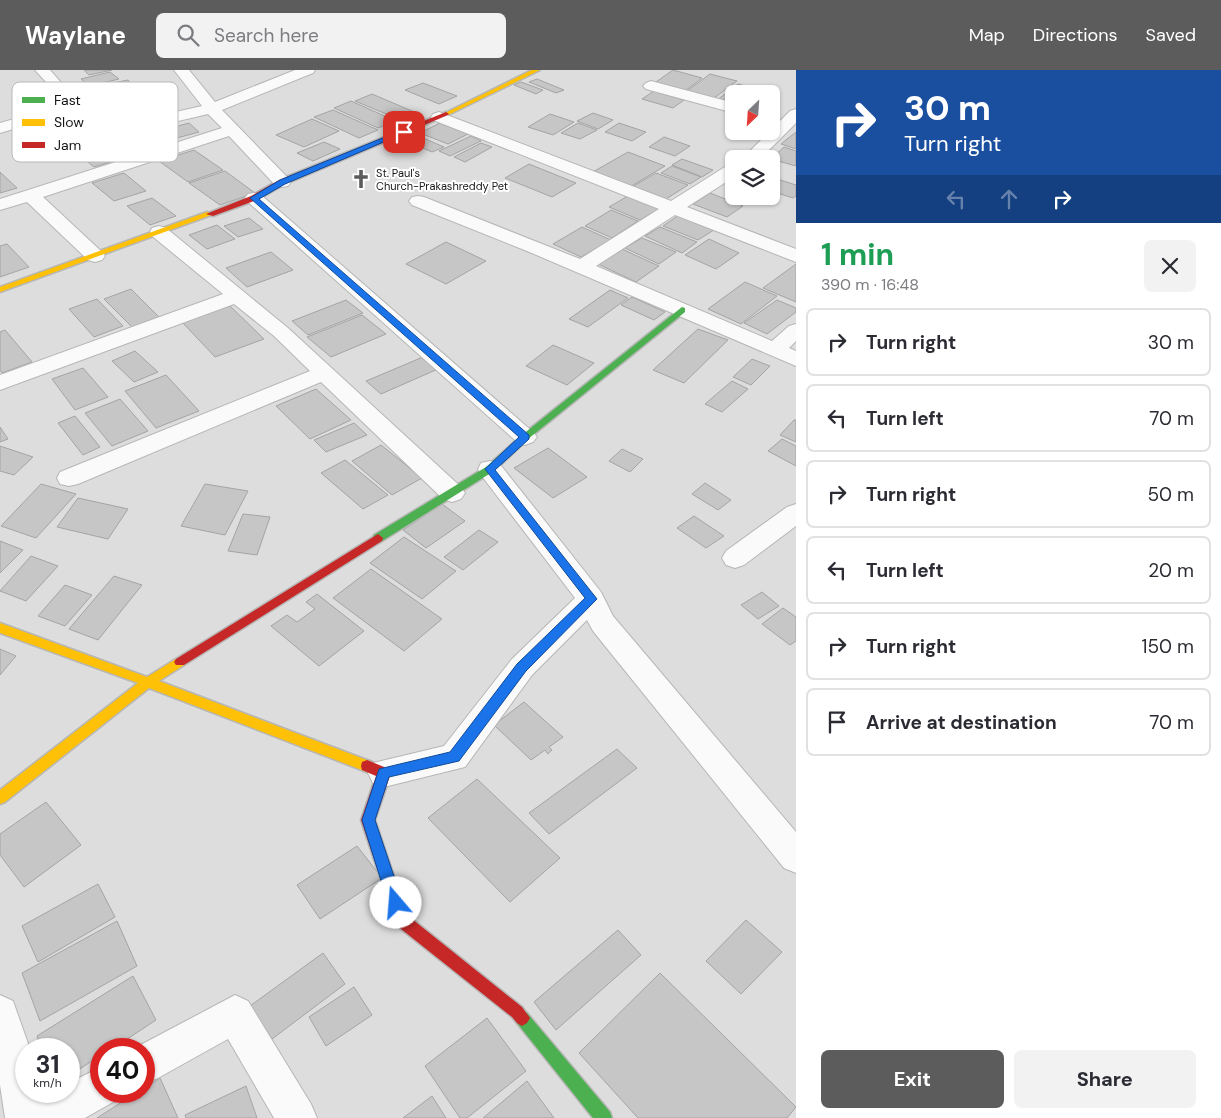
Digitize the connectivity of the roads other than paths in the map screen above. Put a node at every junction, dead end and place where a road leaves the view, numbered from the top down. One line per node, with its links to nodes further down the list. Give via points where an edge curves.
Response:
1 (42, 70): 5 (street)
2 (181, 70): 8 (street)
3 (308, 70): 8 (street)
4 (537, 70): 10 (street)
5 (53, 82)
6 (650, 86): 7 (street)
7 (725, 106)
8 (212, 109): 9 (street); 12 (street)
9 (178, 116)
10 (439, 117): 17 (street); 22 (street)
11 (792, 118): 14 (street)
12 (233, 130): 13 (street); 17 (street)
13 (178, 148)
14 (759, 150)
15 (133, 162): 18 (street)
16 (725, 176): 22 (street)
17 (282, 182): 19 (street)
18 (30, 196): 21 (street); 25 (street)
19 (254, 198): 23 (street); 35 (street)
20 (418, 200): 26 (street)
21 (0, 205)
22 (672, 209): 24 (street); 26 (street)
23 (159, 232): 25 (street); 28 (street)
24 (795, 255)
25 (95, 256): 27 (street)
26 (581, 267): 29 (street)
27 (0, 290)
28 (237, 296): 33 (street); 34 (street)
29 (682, 310): 31 (street); 35 (street)
30 (796, 330): 31 (street)
31 (775, 349): 32 (street)
32 (796, 358)
33 (324, 373): 37 (street); 38 (street)
34 (0, 383)
35 (525, 437): 36 (street)
36 (490, 469): 38 (street); 41 (street)
37 (69, 478)
38 (452, 493): 43 (street)
39 (796, 513): 40 (street)
40 (735, 558)
41 (591, 599): 44 (street, via 522,667 454,757); 46 (street, via 603,623)
42 (0, 628): 43 (street)
43 (148, 682): 44 (street); 45 (street)
44 (384, 773): 53 (street, via 368,820 401,920 517,1012)
45 (0, 798)
46 (796, 857)
47 (0, 1014): 50 (street, via 17,1068)
48 (155, 1058): 52 (street, via 235,1014)
49 (90, 1093): 51 (street)
50 (25, 1118)
51 (45, 1118)
52 (297, 1118)
53 (604, 1118)

